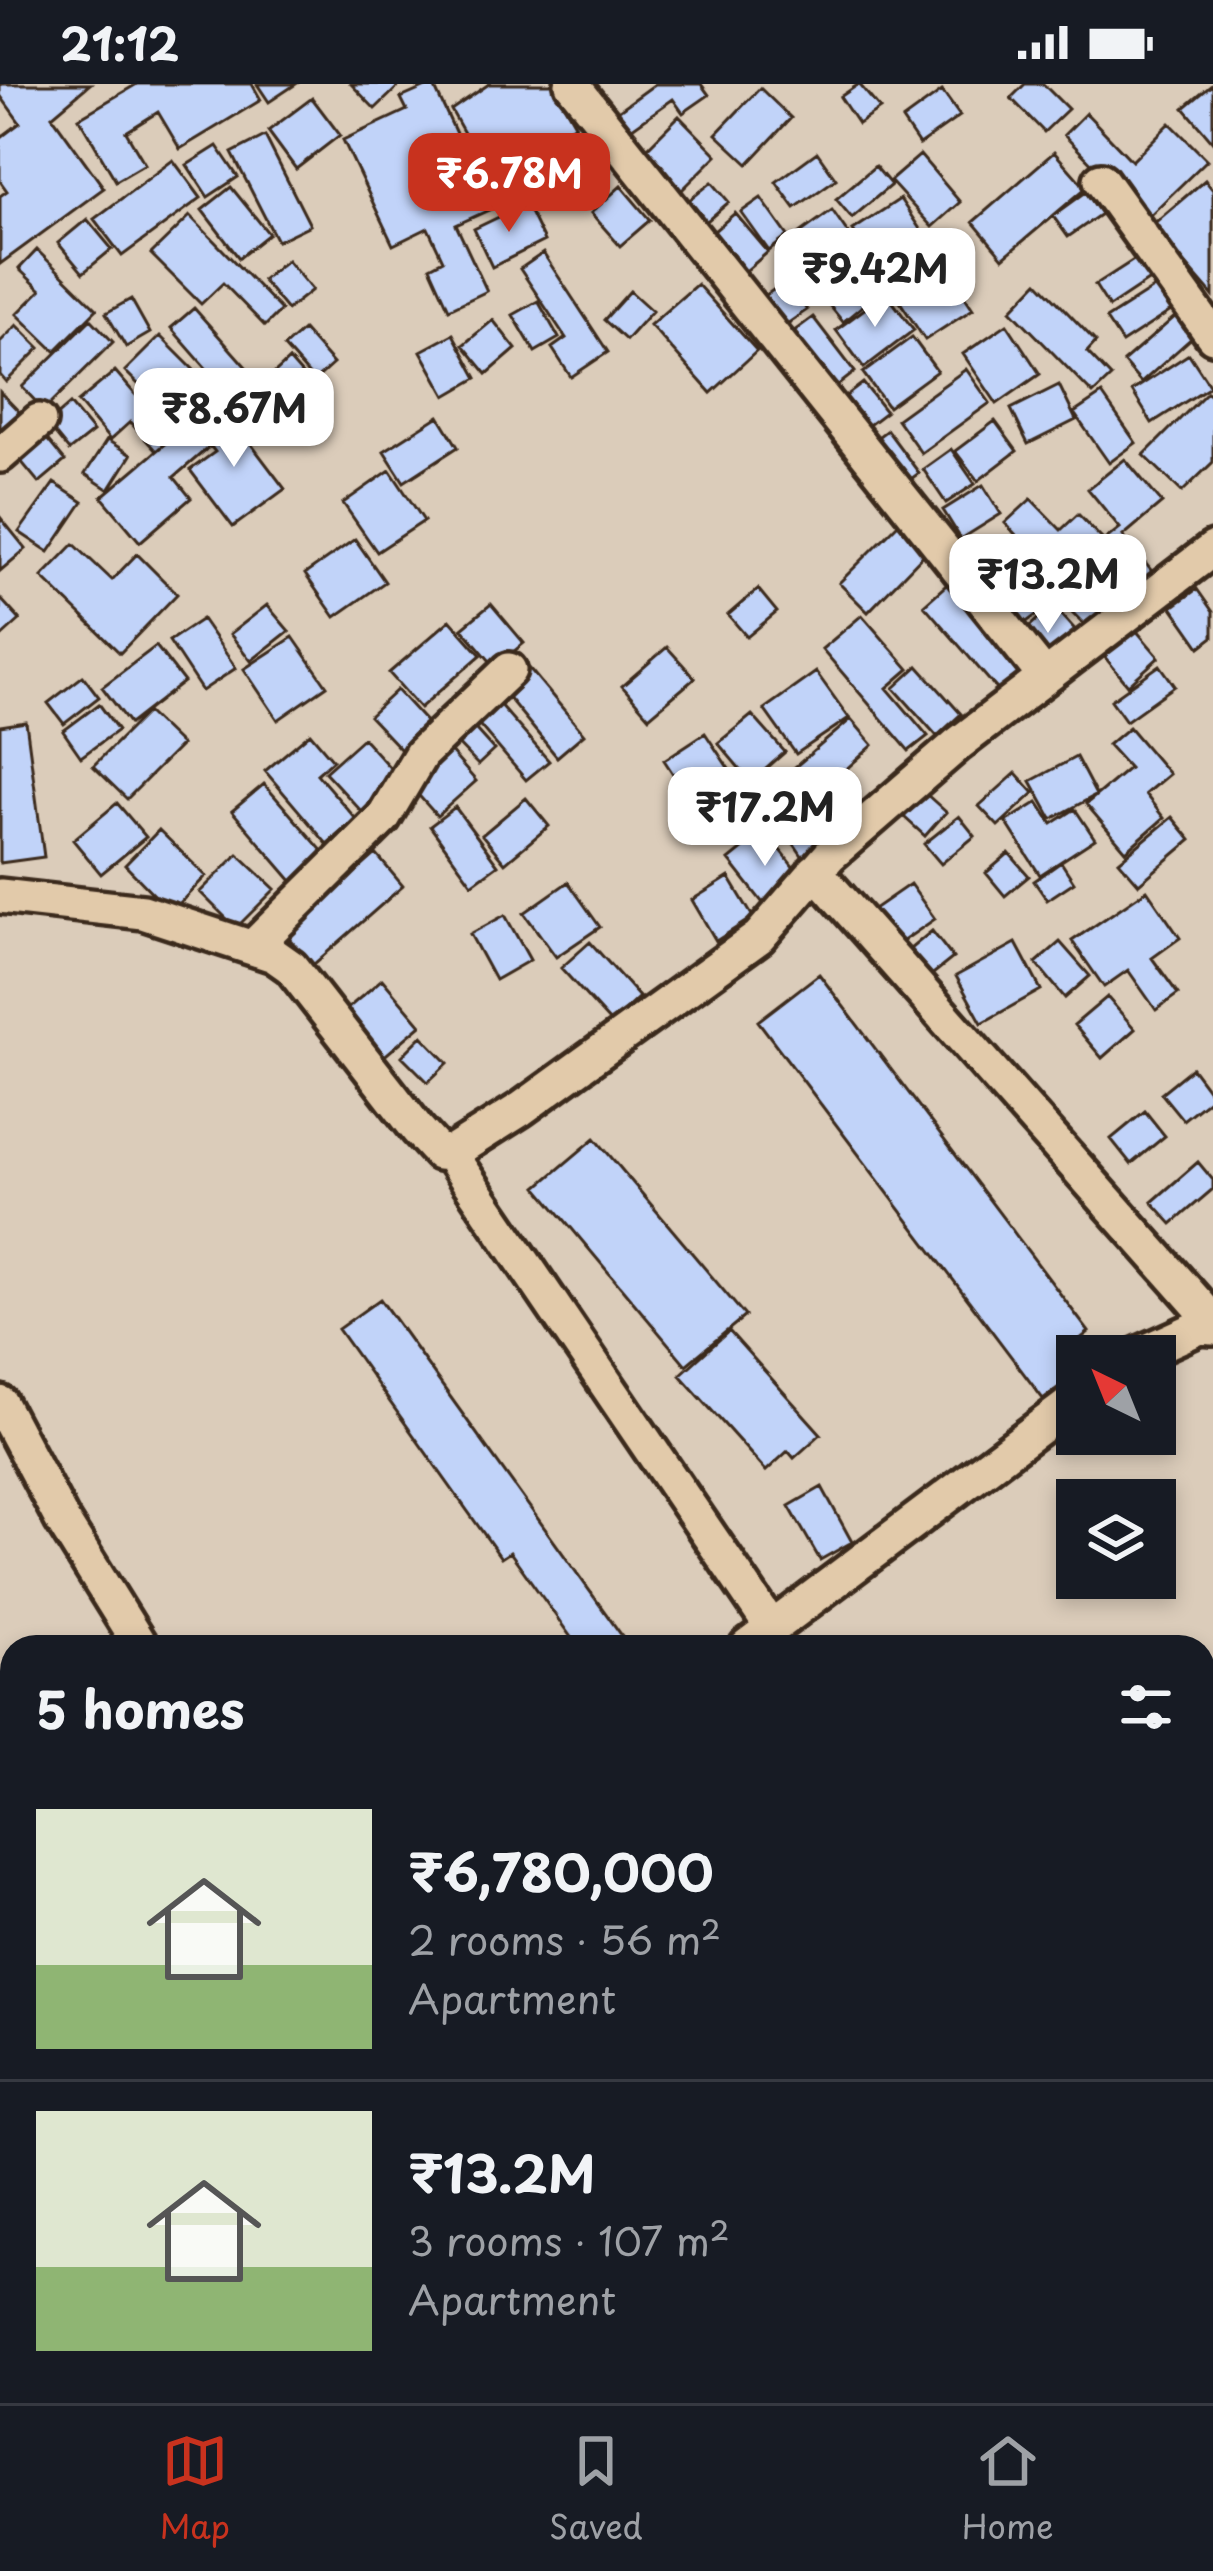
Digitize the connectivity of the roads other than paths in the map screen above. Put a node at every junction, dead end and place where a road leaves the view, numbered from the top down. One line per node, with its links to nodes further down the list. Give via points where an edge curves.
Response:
1 (572, 84): 8 (street)
2 (1101, 180): 3 (street)
3 (1213, 336)
4 (39, 421): 5 (street)
5 (0, 455)
6 (1211, 555): 8 (street)
7 (509, 670): 11 (street, via 421,754 383,818)
8 (1045, 677): 9 (street)
9 (815, 871): 12 (street, via 759,937); 13 (street)
10 (0, 896): 11 (street, via 142,912)
11 (253, 946): 12 (street, via 291,967 418,1130)
12 (450, 1154): 18 (street)
13 (1213, 1324): 14 (street)
14 (1176, 1338)
15 (0, 1403): 17 (street)
16 (1056, 1415): 19 (street)
17 (125, 1635)
18 (757, 1635)
19 (763, 1635)

